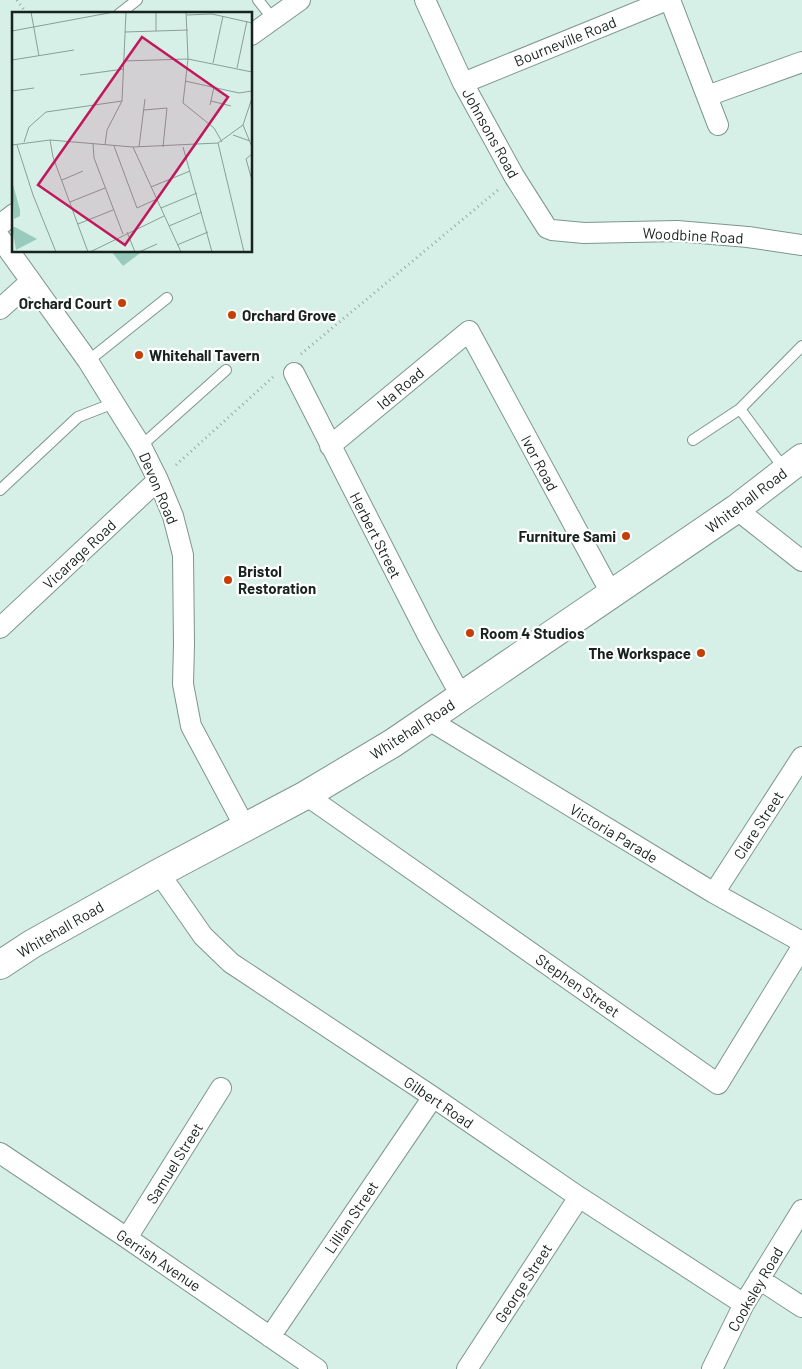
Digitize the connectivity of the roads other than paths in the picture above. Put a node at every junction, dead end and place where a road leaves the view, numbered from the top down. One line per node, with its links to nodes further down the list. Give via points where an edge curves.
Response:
1 (137, 0): 6 (lane)
2 (258, 0): 7 (lane)
3 (300, 0): 7 (street)
4 (425, 0): 10 (street, Johnsons Road)
5 (669, 0): 10 (street, Bourneville Road); 11 (street)
6 (122, 12)
7 (273, 19): 8 (street)
8 (252, 34)
9 (802, 62): 11 (street)
10 (463, 83): 15 (street, Johnsons Road, via 547,228)
11 (707, 96): 12 (street)
12 (718, 125)
13 (12, 216): 14 (street)
14 (0, 225)
15 (584, 233): 17 (street, Woodbine Road, via 677,231)
16 (0, 238): 18 (street, Devon Road)
17 (802, 245)
18 (31, 281): 20 (street); 23 (street, Devon Road)
19 (167, 298): 23 (lane)
20 (0, 309)
21 (470, 331): 30 (street, Ida Road); 36 (street, Ivor Road)
22 (802, 346): 27 (lane)
23 (88, 361): 26 (street, Devon Road)
24 (288, 369): 30 (street, Herbert Street)
25 (226, 370): 29 (lane)
26 (114, 402): 29 (street, Devon Road); 33 (lane, via 78,417)
27 (740, 409): 28 (lane); 31 (lane)
28 (693, 440)
29 (141, 446): 32 (street, Devon Road)
30 (330, 446): 38 (street, Herbert Street)
31 (794, 464): 34 (main road, Whitehall Road)
32 (158, 480): 37 (street, Vicarage Road); 42 (street, Devon Road, via 173,516 183,555 183,684 191,726)
33 (0, 490)
34 (736, 509): 35 (street); 36 (main road, Whitehall Road)
35 (802, 561)
36 (612, 595): 38 (main road, Whitehall Road)
37 (0, 628)
38 (461, 696): 39 (main road, Whitehall Road)
39 (429, 720): 41 (main road, Whitehall Road); 44 (street, Victoria Parade)
40 (802, 757): 44 (street, Clare Street)
41 (306, 795): 42 (main road, Whitehall Road); 46 (street, Stephen Street, via 718,1084)
42 (245, 827): 43 (main road, Whitehall Road)
43 (159, 873): 47 (main road, Whitehall Road); 49 (street, Gilbert Road, via 203,936 231,963)
44 (714, 893): 45 (street, Victoria Parade)
45 (802, 942)
46 (802, 947)
47 (0, 965)
48 (221, 1088): 53 (street, Samuel Street)
49 (433, 1097): 51 (street, Gilbert Road); 57 (street, Lillian Street)
50 (0, 1153): 53 (street, Gerrish Avenue)
51 (579, 1198): 55 (street, Gilbert Road); 59 (street, George Street)
52 (802, 1210): 54 (street, Cooksley Road)
53 (127, 1238): 57 (street, Gerrish Avenue)
54 (759, 1279): 55 (street, Cooksley Road); 56 (street)
55 (744, 1304): 60 (street, Cooksley Road)
56 (802, 1306)
57 (270, 1337): 58 (street, Gerrish Avenue)
58 (317, 1369)
59 (467, 1369)
60 (712, 1369)

